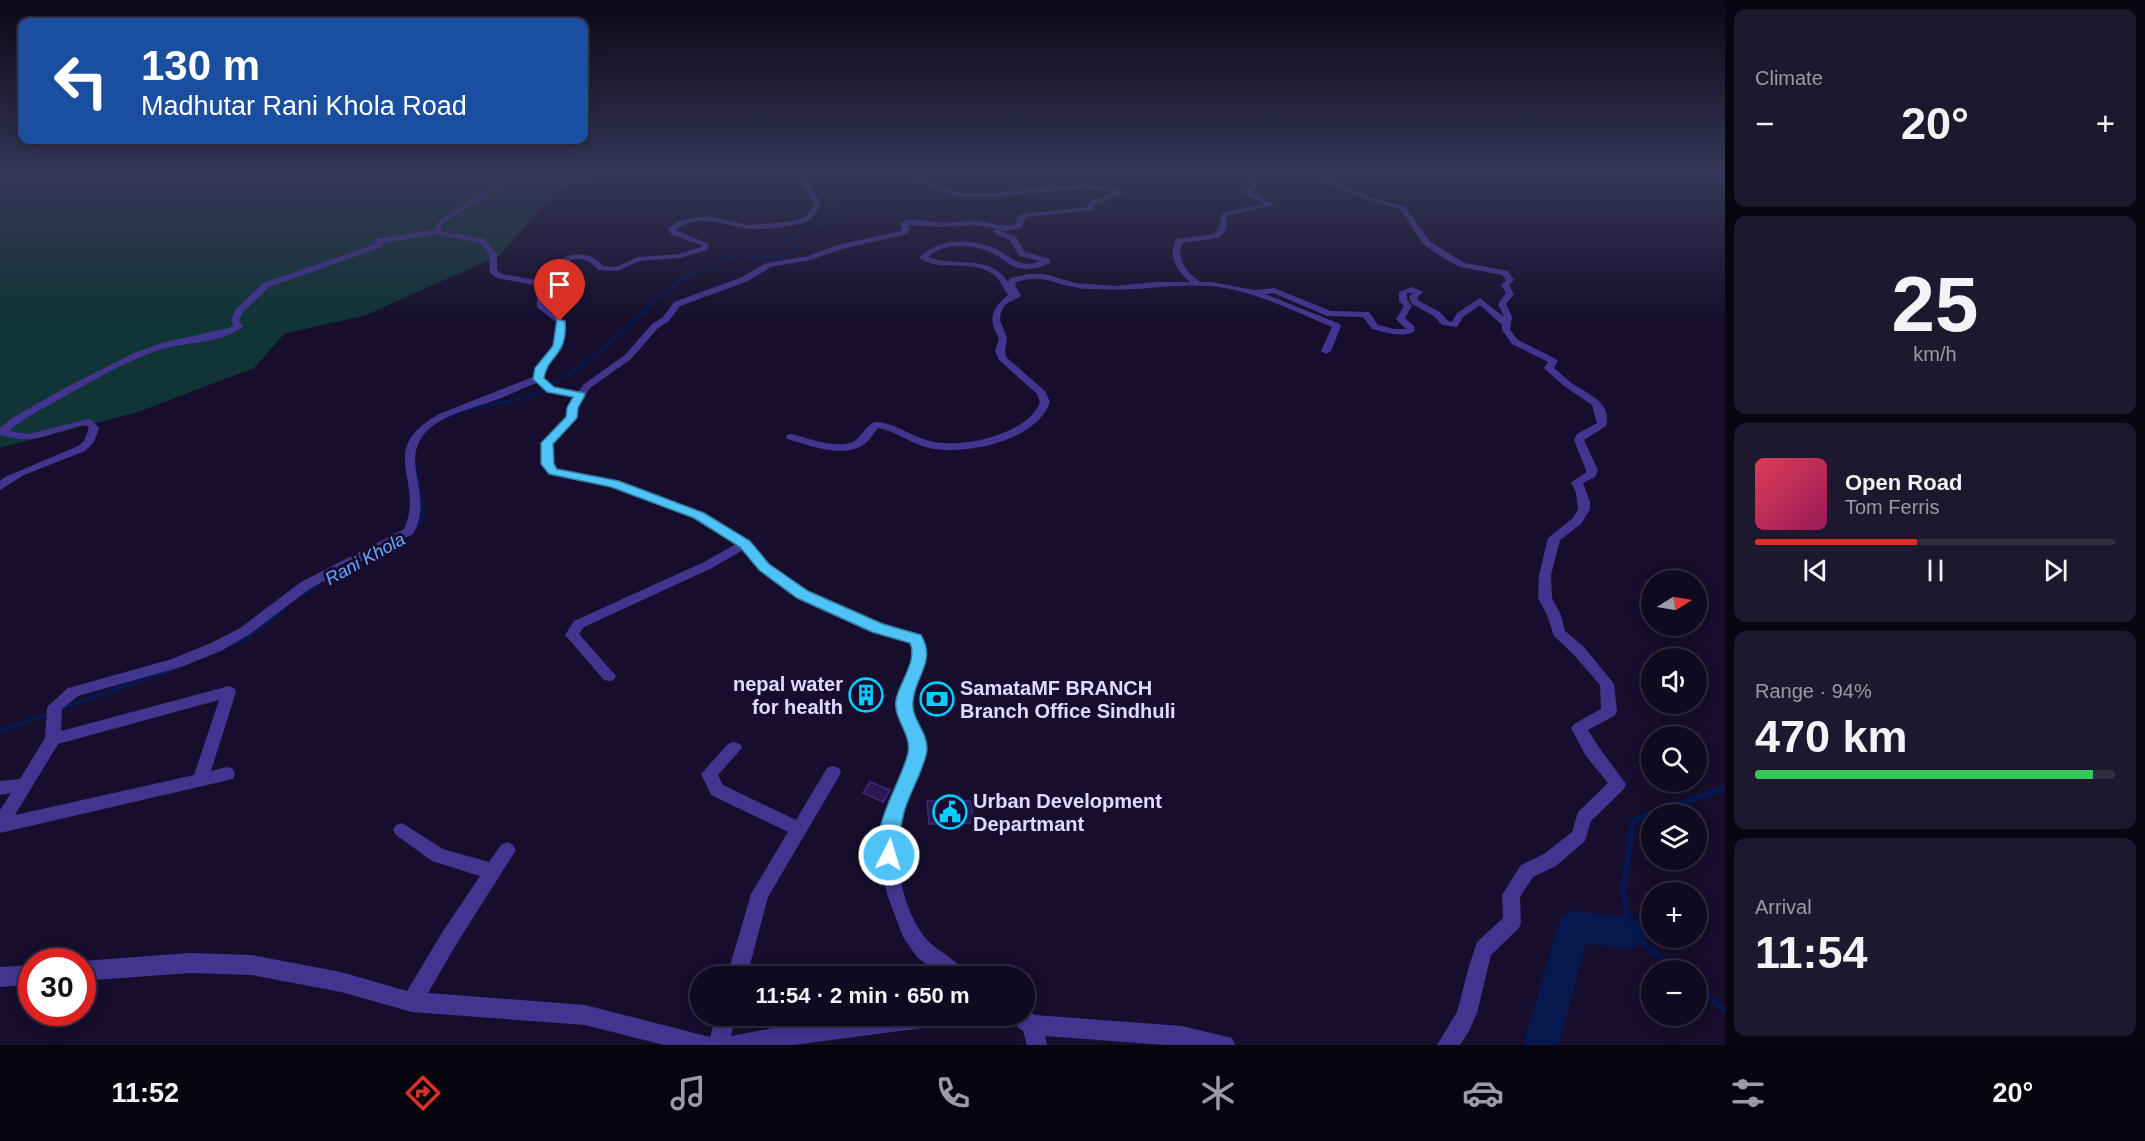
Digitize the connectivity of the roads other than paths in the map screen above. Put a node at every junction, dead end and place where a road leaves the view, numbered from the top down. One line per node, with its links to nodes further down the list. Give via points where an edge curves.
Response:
1 (441, 222): 9 (street)
2 (692, 222): 13 (street, via 672,229 705,244 704,248 680,256 638,259 617,269 601,268 586,257 561,262 568,274 583,283 560,299)
3 (729, 222): 4 (street, via 754,227)
4 (795, 222)
5 (1019, 222): 8 (street, via 1008,229)
6 (1223, 222): 10 (street, via 1216,236 1179,241 1176,253 1181,270)
7 (1411, 222): 14 (street, via 1427,243 1462,265 1505,273 1510,280 1505,285 1510,294 1502,304)
8 (989, 226): 12 (street, via 1013,239 1022,254 1047,261 1022,266 988,248 964,244 944,246 923,258 988,268 1000,275); 17 (street, via 910,222 904,224 904,232 895,235 769,265 745,279 677,304 628,357)
9 (436, 232): 13 (street, via 482,241 493,254 493,271 537,283 541,287 541,307); 19 (street, via 379,241 379,245 266,285 238,312 235,321 239,326 231,331 153,348 16,420 2,432 34,436 88,422 94,428 89,442 77,450 15,474)
10 (1197, 283): 11 (street); 12 (street, via 1115,288 1028,276 1013,280 1011,285 1017,296)
11 (1256, 293): 14 (street, via 1274,290 1330,314 1366,314 1375,327 1402,332 1411,331 1400,319 1408,306 1402,291 1412,289 1419,292 1413,297 1414,302 1445,323 1454,325 1460,315 1480,301); 15 (street, via 1337,326)
12 (1011, 296): 18 (street, via 996,313 994,323 1003,338 1002,358 1042,393 1045,402 1027,425 959,448 911,439 887,425 875,425 860,443 850,446 829,446)
13 (551, 313): 16 (street, via 560,321 561,333 555,353 540,368)
14 (1507, 325): 49 (street, via 1506,330 1515,342 1553,361 1549,368 1601,409 1602,424 1579,440 1592,470 1591,475 1577,482 1585,513 1554,538 1545,575 1545,598 1559,633 1608,684 1609,712 1579,728 1618,783 1584,817 1579,836 1550,860 1527,872 1516,887 1511,895 1512,922 1483,950 1472,1001 1458,1033)
15 (1326, 351)
16 (544, 384): 17 (street); 22 (street, via 454,411 417,433 409,461 417,515 409,531 306,585 245,631 216,647 176,663 73,692 55,706)
17 (580, 395): 20 (street, via 571,418 547,443 548,464 553,472 614,484 672,504)
18 (791, 437)
19 (0, 487)
20 (745, 544): 21 (street, via 579,624 572,635); 35 (street, via 764,567 802,595 878,628 916,639 920,647 904,701 918,751 891,826 890,869 915,940)
21 (609, 676)
22 (53, 739): 26 (street, via 229,692); 27 (street)
23 (734, 748): 31 (street, via 709,774 717,790)
24 (833, 773): 31 (street)
25 (227, 774): 26 (street)
26 (200, 781): 29 (street)
27 (23, 785): 28 (street); 29 (street)
28 (0, 788)
29 (0, 826)
30 (402, 830): 33 (street, via 438,855)
31 (798, 830): 34 (street, via 760,894)
32 (507, 850): 33 (street)
33 (491, 871): 39 (street)
34 (740, 966)
35 (945, 966)
36 (96, 970): 39 (street, via 190,963 252,965 341,982)
37 (18, 976): 38 (street)
38 (0, 977)
39 (412, 1002): 44 (street, via 585,1015)
40 (1035, 1021): 48 (street, via 1182,1036)
41 (723, 1026): 45 (street)
42 (861, 1026): 46 (street)
43 (1029, 1026): 47 (street)
44 (705, 1045)
45 (718, 1045)
46 (734, 1045)
47 (1037, 1045)
48 (1225, 1045)
49 (1447, 1045)

